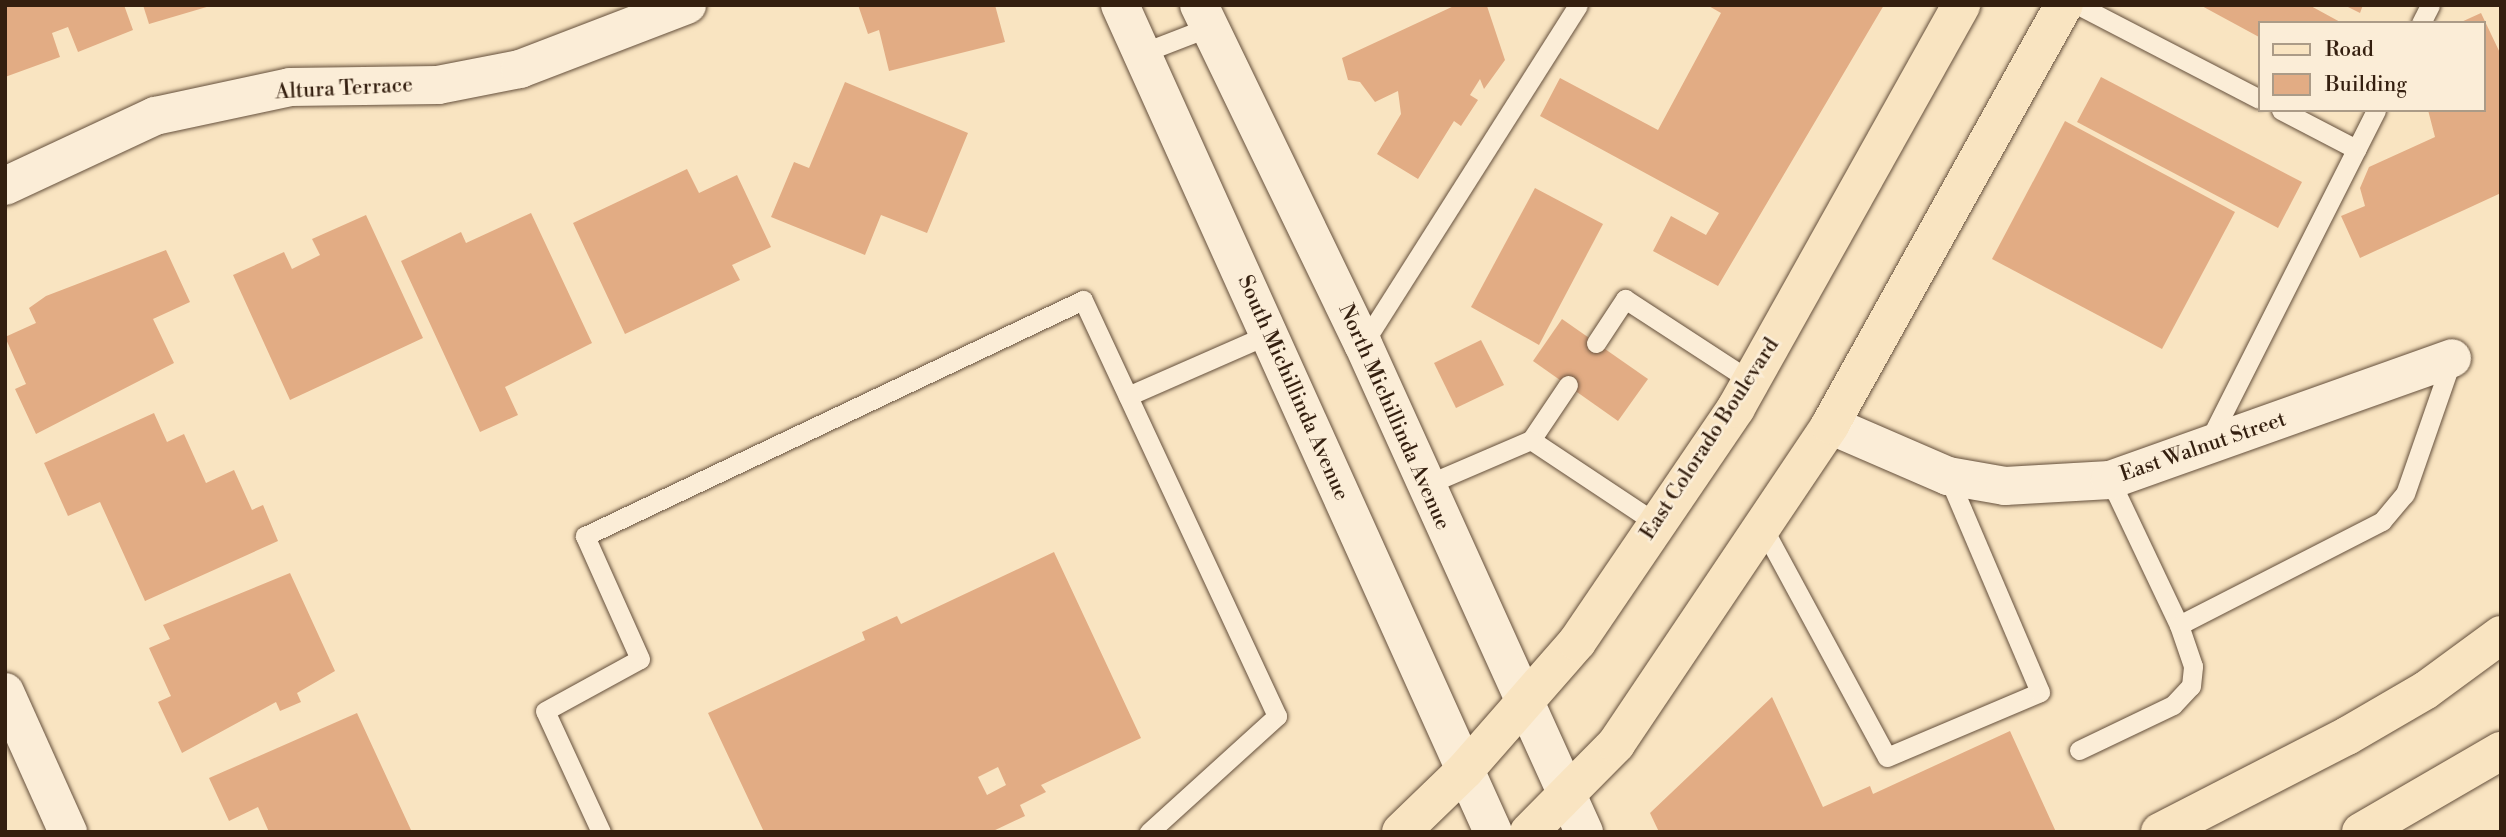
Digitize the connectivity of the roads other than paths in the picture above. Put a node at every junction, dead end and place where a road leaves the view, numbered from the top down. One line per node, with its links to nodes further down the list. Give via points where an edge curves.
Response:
1 (687, 5): 15 (main road, Altura Terrace, via 520,69 438,85 290,87 155,116)
2 (1120, 5): 10 (main road, South Michillinda Avenue)
3 (1578, 5): 18 (lane)
4 (1961, 5): 20 (main road, East Colorado Boulevard)
5 (2064, 5): 23 (main road)
6 (2078, 5): 11 (lane)
7 (2430, 5): 9 (lane)
8 (1204, 16): 10 (lane); 18 (main road, North Michillinda Avenue)
9 (2422, 21)
10 (1142, 53): 16 (main road, South Michillinda Avenue)
11 (2258, 98)
12 (2285, 112): 14 (lane)
13 (2375, 112): 14 (lane)
14 (2356, 149): 25 (lane)
15 (5, 186)
16 (1269, 334): 22 (lane); 37 (main road, South Michillinda Avenue)
17 (1596, 343): 20 (lane, via 1625,299)
18 (1363, 344): 28 (main road, North Michillinda Avenue)
19 (2452, 358): 25 (main road, East Walnut Street); 31 (lane, via 2405,494 2382,522)
20 (1751, 381): 29 (main road, East Colorado Boulevard)
21 (1568, 385): 24 (lane)
22 (1128, 397): 40 (lane, via 1083,300 585,536 640,659 545,711); 41 (lane, via 1277,716)
23 (1830, 425): 26 (main road, East Walnut Street); 30 (main road)
24 (1531, 440): 28 (lane); 29 (lane)
25 (2206, 447): 27 (main road, East Walnut Street)
26 (1948, 476): 27 (main road, East Walnut Street, via 2004,486); 30 (lane, via 2040,692 1887,757)
27 (2110, 480): 31 (lane)
28 (1426, 485): 34 (main road, North Michillinda Avenue)
29 (1656, 523): 34 (main road, East Colorado Boulevard, via 1577,642)
30 (1763, 528): 38 (main road, via 1616,744)
31 (2179, 625): 35 (lane, via 2193,666 2191,686 2173,705)
32 (2501, 635): 46 (main road, via 2426,690 2347,736)
33 (5, 692): 39 (main road)
34 (1524, 706): 37 (main road, East Colorado Boulevard); 38 (main road, North Michillinda Avenue)
35 (2079, 750)
36 (2501, 751): 47 (main road)
37 (1465, 770): 42 (main road, East Colorado Boulevard); 43 (main road)
38 (1566, 794): 44 (main road); 45 (main road, North Michillinda Avenue)
39 (68, 832)
40 (601, 832)
41 (1149, 832)
42 (1401, 832)
43 (1493, 832)
44 (1529, 832)
45 (1584, 832)
46 (2160, 832)
47 (2361, 832)

